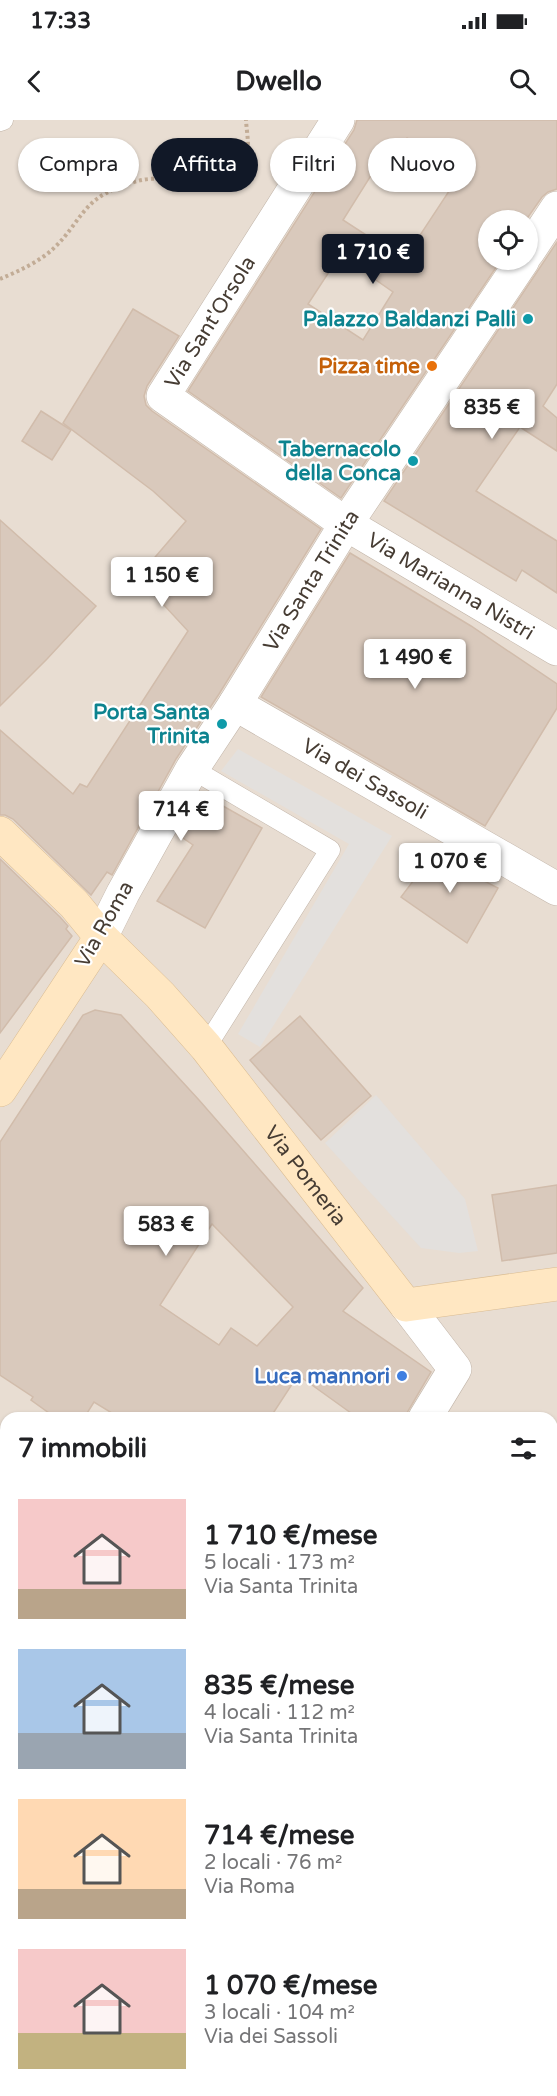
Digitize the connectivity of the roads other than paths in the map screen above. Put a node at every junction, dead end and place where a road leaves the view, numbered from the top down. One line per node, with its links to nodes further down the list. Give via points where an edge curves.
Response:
1 (338, 120): 5 (street, Via Sant'Orsola, via 163,396)
2 (557, 208): 3 (street)
3 (538, 237)
4 (516, 270): 5 (street, Via Santa Trinita)
5 (346, 524): 6 (street, Via Marianna Nistri); 7 (street, Via Santa Trinita)
6 (557, 649)
7 (229, 714): 8 (street, Via Roma); 10 (street, Via dei Sassoli)
8 (192, 769): 11 (street, Via Roma); 12 (lane, via 330,850)
9 (0, 833): 11 (street, Via Pomeria, via 74,904)
10 (557, 889)
11 (100, 937): 12 (street, Via Pomeria); 13 (street, Via Roma)
12 (207, 1047): 15 (street, Via Pomeria)
13 (0, 1090)
14 (557, 1284): 15 (street)
15 (406, 1305): 16 (street, via 455,1369)
16 (429, 1412)

